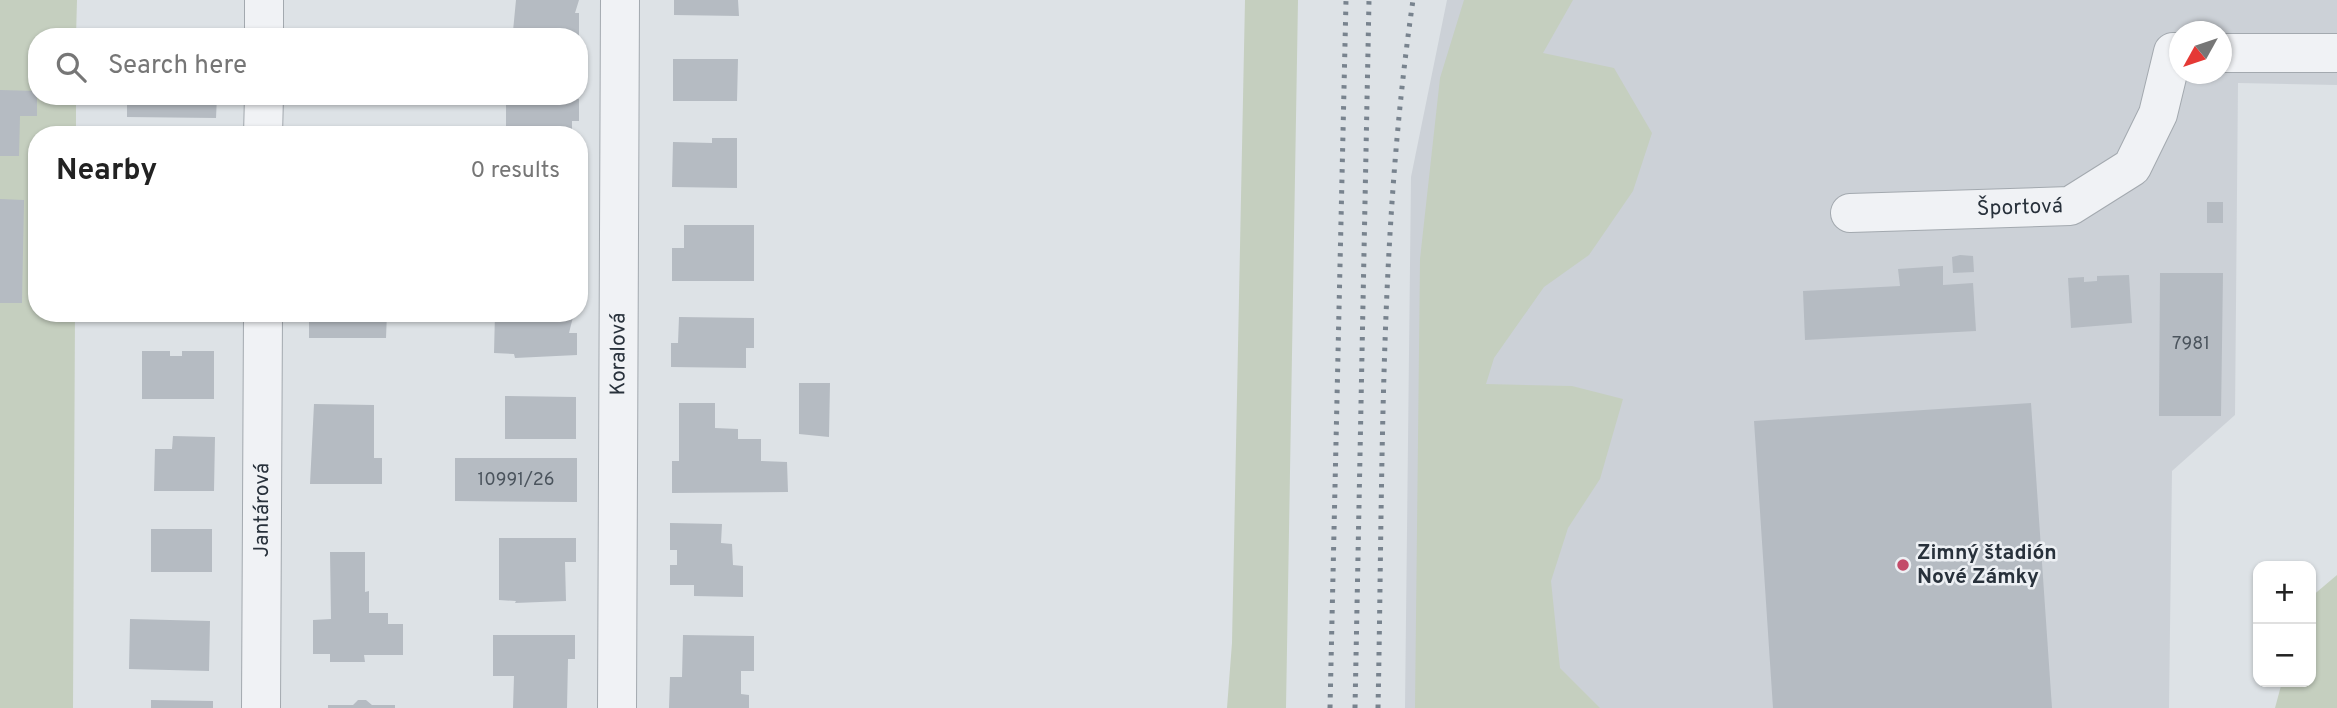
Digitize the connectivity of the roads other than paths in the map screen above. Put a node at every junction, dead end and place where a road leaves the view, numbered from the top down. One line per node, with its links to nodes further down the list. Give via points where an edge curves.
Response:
1 (264, 0): 3 (street)
2 (620, 0): 12 (street, Koralová)
3 (264, 28)
4 (2232, 52): 5 (street)
5 (2337, 53)
6 (2169, 69): 9 (street, Športová, via 2158,114 2132,167 2070,206)
7 (264, 105): 8 (street)
8 (264, 126)
9 (1850, 214)
10 (263, 322): 11 (street, Jantárová)
11 (261, 708)
12 (617, 708)

